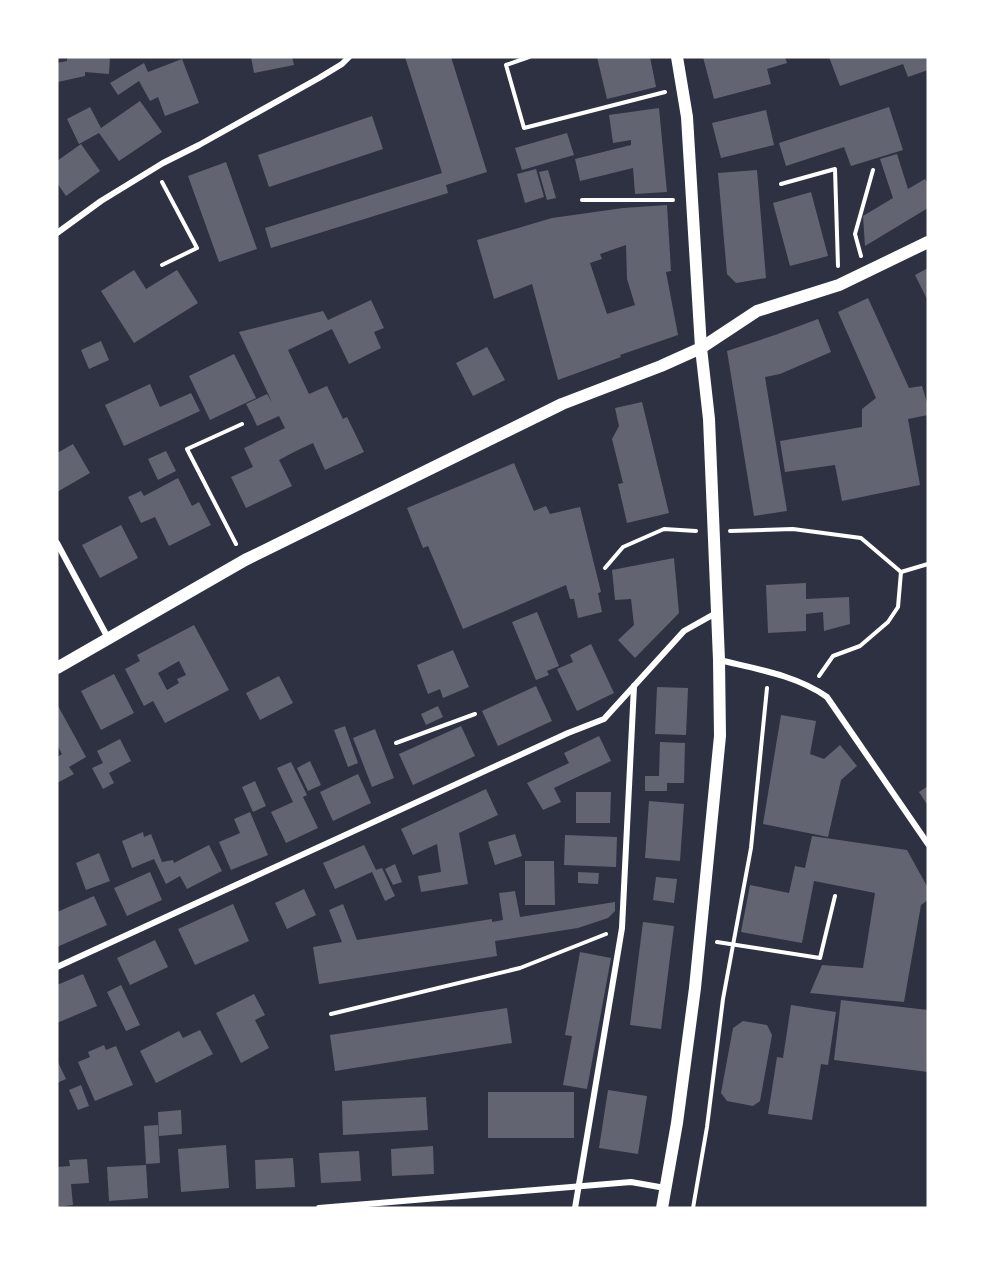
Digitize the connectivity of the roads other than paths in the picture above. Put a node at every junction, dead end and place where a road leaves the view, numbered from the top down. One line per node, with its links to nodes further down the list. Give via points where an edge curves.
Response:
1 (349, 57): 3 (street, via 319,78 154,168)
2 (677, 57): 5 (main road, via 683,88)
3 (57, 233)
4 (928, 242): 5 (main road, via 839,285 757,311)
5 (701, 348): 7 (main road, via 709,419); 8 (main road, via 562,404 359,503 245,560)
6 (57, 543): 8 (street)
7 (716, 613): 9 (main road); 11 (street, via 684,630)
8 (108, 638): 10 (main road)
9 (719, 660): 12 (street, via 812,686 827,697); 15 (main road, via 720,736 700,939)
10 (57, 668)
11 (634, 686): 13 (street, via 604,718); 14 (street, via 622,928)
12 (928, 844)
13 (57, 967)
14 (578, 1188): 15 (street, via 631,1182); 16 (street); 17 (street)
15 (666, 1188): 18 (main road)
16 (319, 1208)
17 (575, 1208)
18 (662, 1208)

